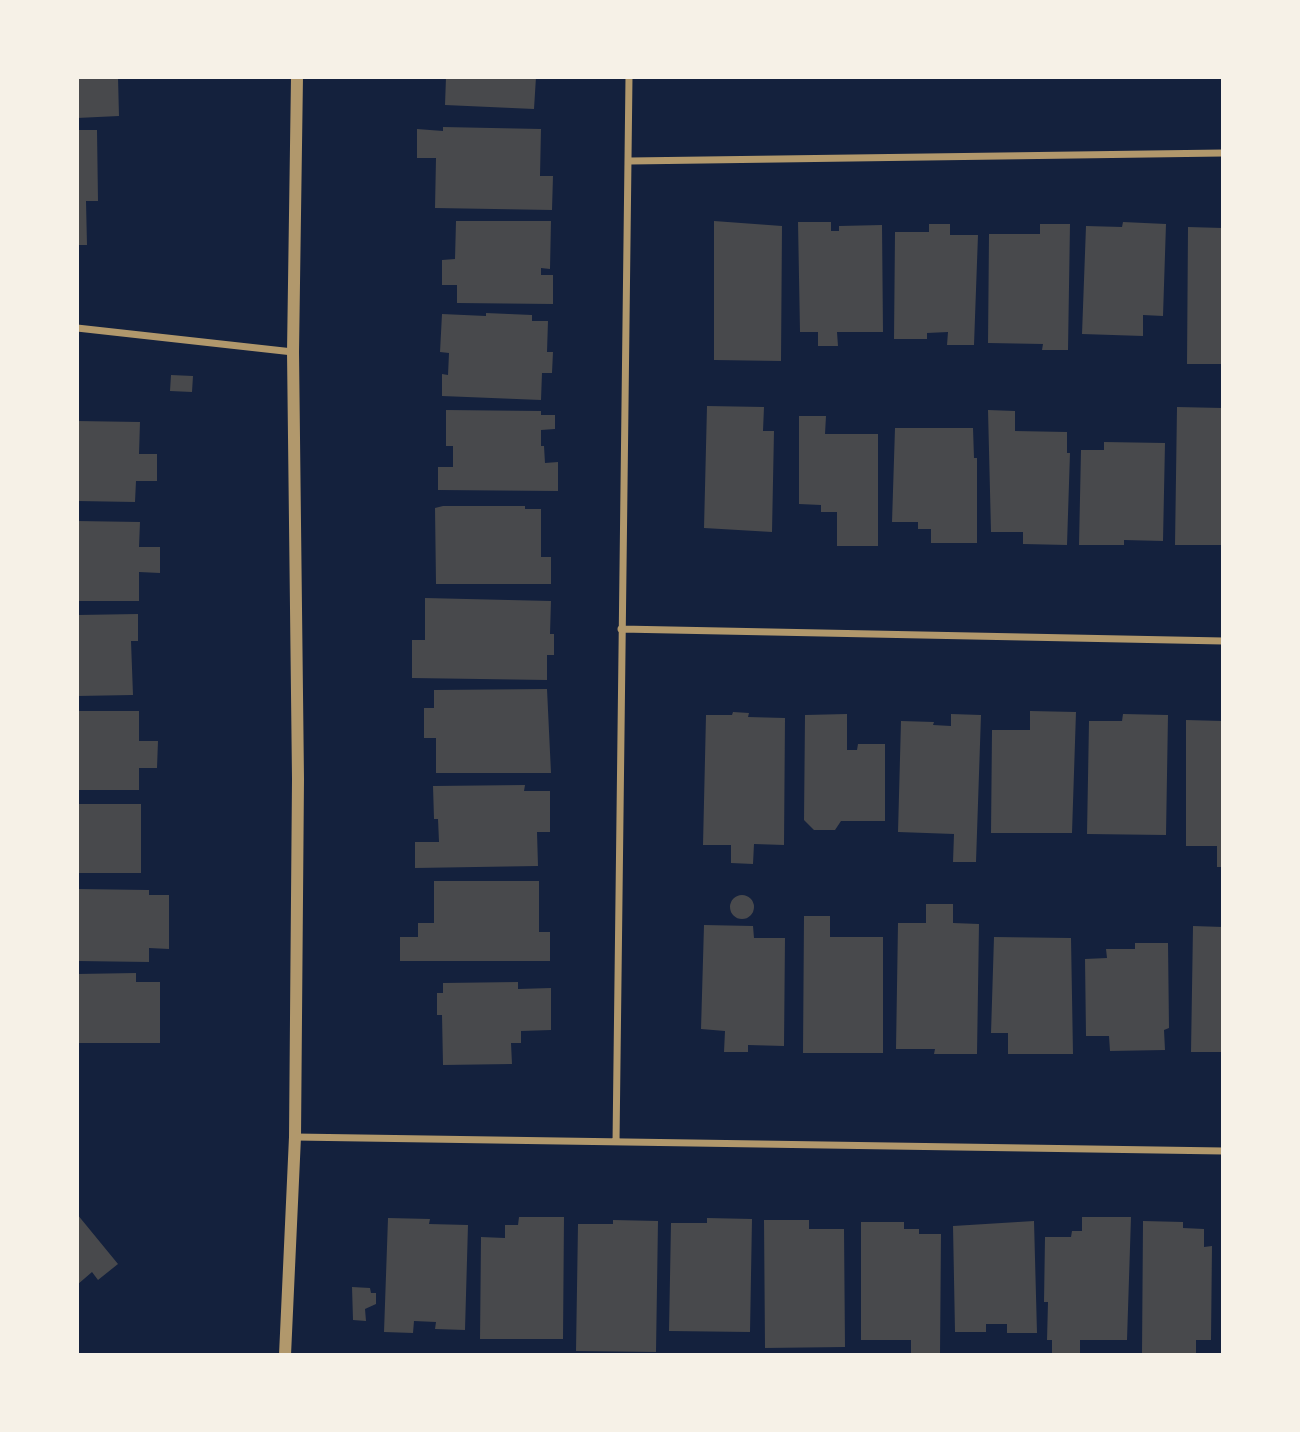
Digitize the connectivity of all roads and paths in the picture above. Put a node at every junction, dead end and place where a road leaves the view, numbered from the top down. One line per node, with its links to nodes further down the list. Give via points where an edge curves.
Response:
1 (297, 77): 6 (street)
2 (629, 77): 4 (street)
3 (1223, 153): 4 (street)
4 (630, 161): 7 (street)
5 (77, 328): 6 (street)
6 (293, 352): 9 (street, via 298,779)
7 (621, 629): 8 (street); 10 (street)
8 (1223, 641)
9 (295, 1137): 10 (street); 12 (street)
10 (616, 1142): 11 (street)
11 (1223, 1151)
12 (285, 1355)

